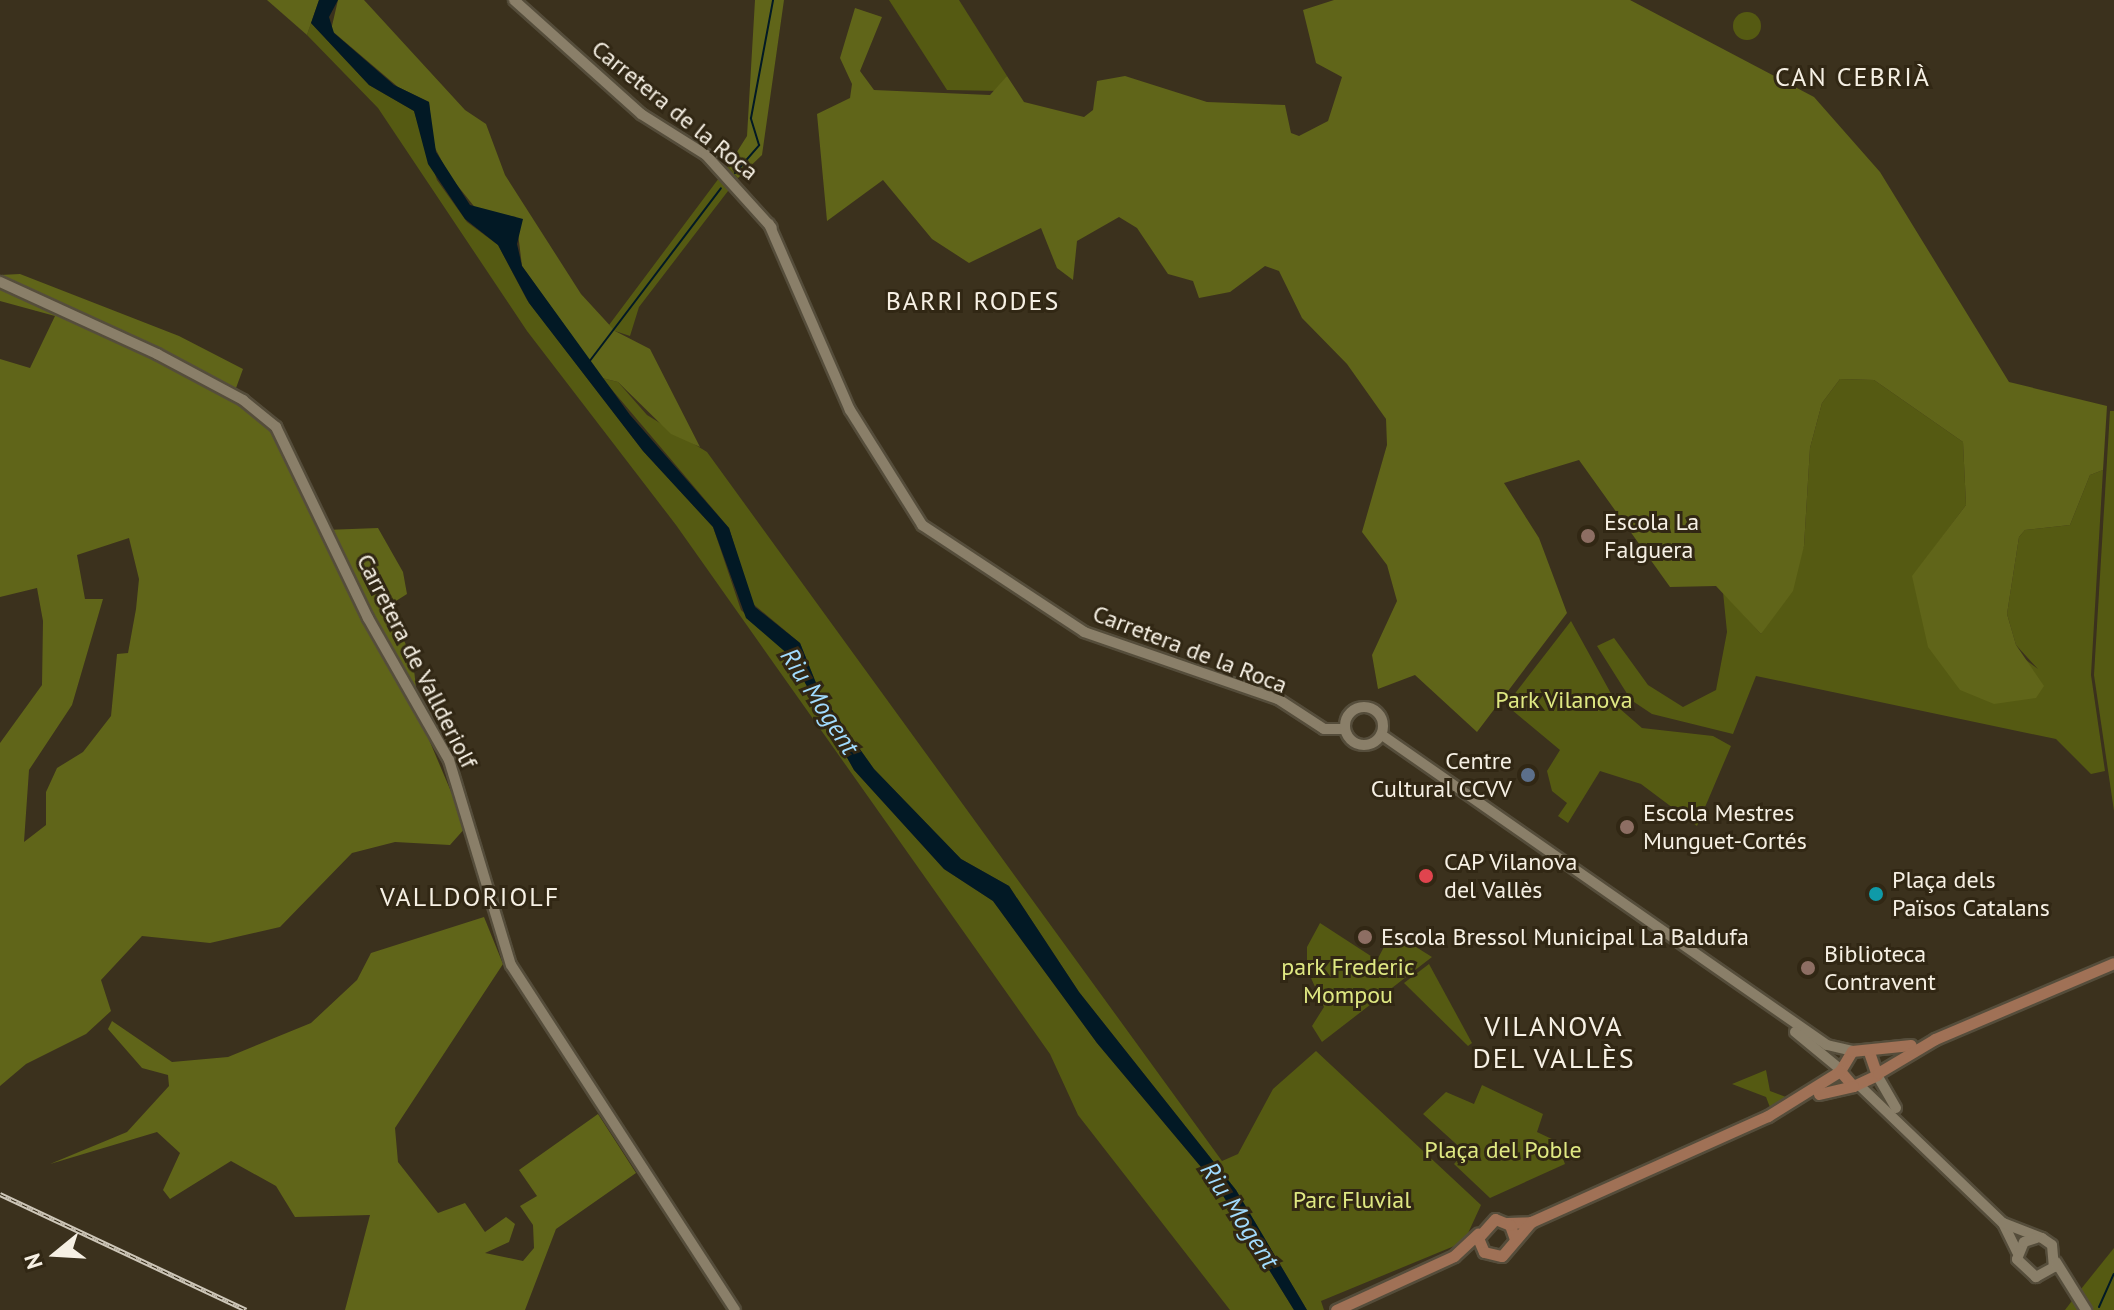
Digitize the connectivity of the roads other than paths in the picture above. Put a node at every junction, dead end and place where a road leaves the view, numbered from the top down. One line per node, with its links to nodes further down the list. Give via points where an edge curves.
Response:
1 (514, 0): 3 (street, Carretera de la Roca, via 641,114 706,155 769,224 850,410 922,525 1084,632 1278,699 1324,729)
2 (0, 282): 27 (street, Carretera de Vallderiolf, via 157,354 243,400 276,427 368,618 449,760 511,965)
3 (1345, 729): 4 (street, via 1363,745); 4 (street, via 1351,711 1370,707 1381,716)
4 (1382, 735): 5 (street)
5 (1685, 949): 8 (street, via 1827,1045); 10 (street)
6 (2114, 963): 7 (main road)
7 (1935, 1039): 9 (main road); 11 (main road)
8 (1852, 1051): 9 (main road); 10 (main road)
9 (1869, 1052): 11 (main road)
10 (1840, 1070): 12 (main road); 13 (main road)
11 (1877, 1074): 12 (main road); 14 (street)
12 (1857, 1086): 13 (main road); 14 (street)
13 (1809, 1097): 15 (main road)
14 (1909, 1126): 17 (street)
15 (1531, 1222): 16 (main road); 20 (main road)
16 (1507, 1223): 18 (main road, via 1489,1221); 20 (main road)
17 (2003, 1223): 19 (street); 22 (street)
18 (1478, 1234): 21 (main road); 23 (main road)
19 (2036, 1238): 22 (street); 24 (street, via 2052,1245)
20 (1515, 1239): 21 (main road, via 1505,1254)
21 (1485, 1252): 23 (main road)
22 (2017, 1252): 25 (street, via 2021,1270)
23 (1454, 1256): 28 (main road)
24 (2056, 1262): 25 (street); 26 (street)
25 (2042, 1277): 26 (street)
26 (2073, 1296): 29 (street)
27 (735, 1310)
28 (1337, 1310)
29 (2086, 1310)

